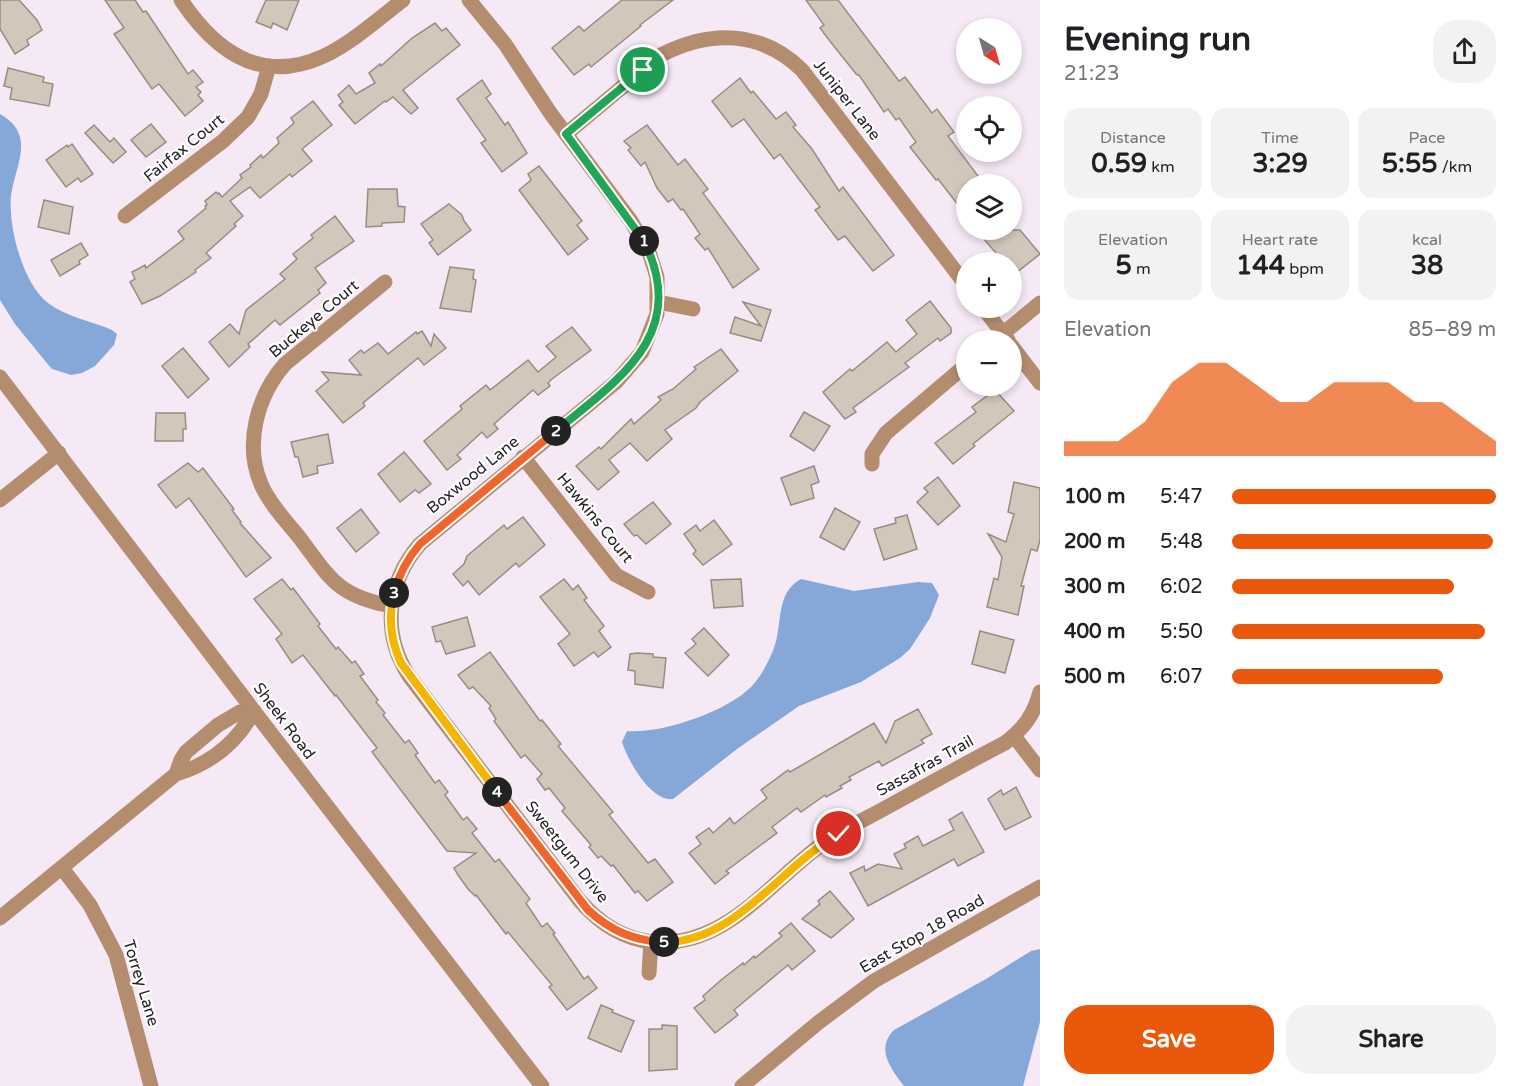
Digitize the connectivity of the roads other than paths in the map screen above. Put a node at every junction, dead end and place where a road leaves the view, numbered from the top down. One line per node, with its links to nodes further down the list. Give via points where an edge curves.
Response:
1 (181, 0): 4 (street, via 213,41 245,60)
2 (403, 0): 4 (street, via 322,56 288,66)
3 (469, 0): 5 (street, Boxwood Lane, via 505,44)
4 (269, 66): 6 (street, Fairfax Court, via 261,94 248,117 223,141)
5 (566, 134): 7 (street, Juniper Lane, via 661,55 678,46 715,38 751,40 781,53 802,70); 9 (street, Boxwood Lane, via 643,239 654,265)
6 (125, 216)
7 (956, 272)
8 (385, 282): 22 (street, Buckeye Court, via 276,375 260,408 253,451 267,495 328,575 362,600)
9 (658, 302): 11 (street); 18 (street, Boxwood Lane, via 648,340 625,372)
10 (1040, 303): 12 (street)
11 (693, 309)
12 (1014, 330)
13 (1022, 362): 16 (street)
14 (956, 374): 19 (street, via 886,433 872,454)
15 (0, 377): 17 (street, Sheek Road)
16 (1040, 383)
17 (59, 453): 20 (street); 24 (street, Sheek Road)
18 (523, 457): 21 (street, Hawkins Court, via 616,575); 22 (street, Boxwood Lane, via 409,556)
19 (872, 464)
20 (0, 500)
21 (648, 592)
22 (391, 606): 33 (street, Sweetgum Drive, via 393,640 401,663 572,891 605,924 624,935)
23 (1040, 692): 25 (street)
24 (254, 711): 29 (street, via 237,737 215,756); 29 (street, via 234,714 203,737 186,752); 36 (street, Sheek Road)
25 (1030, 718): 26 (street); 27 (street, Sassafras Trail)
26 (1040, 731)
27 (1014, 736): 28 (street); 33 (street, Sassafras Trail, via 827,840 723,925 694,939)
28 (1040, 770)
29 (176, 774): 30 (street)
30 (62, 868): 32 (street); 35 (street, Torrey Lane, via 90,905 116,955)
31 (1040, 887): 37 (street, East Stop 18 Road, via 874,981)
32 (0, 918)
33 (651, 942): 34 (street)
34 (649, 973)
35 (151, 1086)
36 (542, 1086)
37 (742, 1086)

